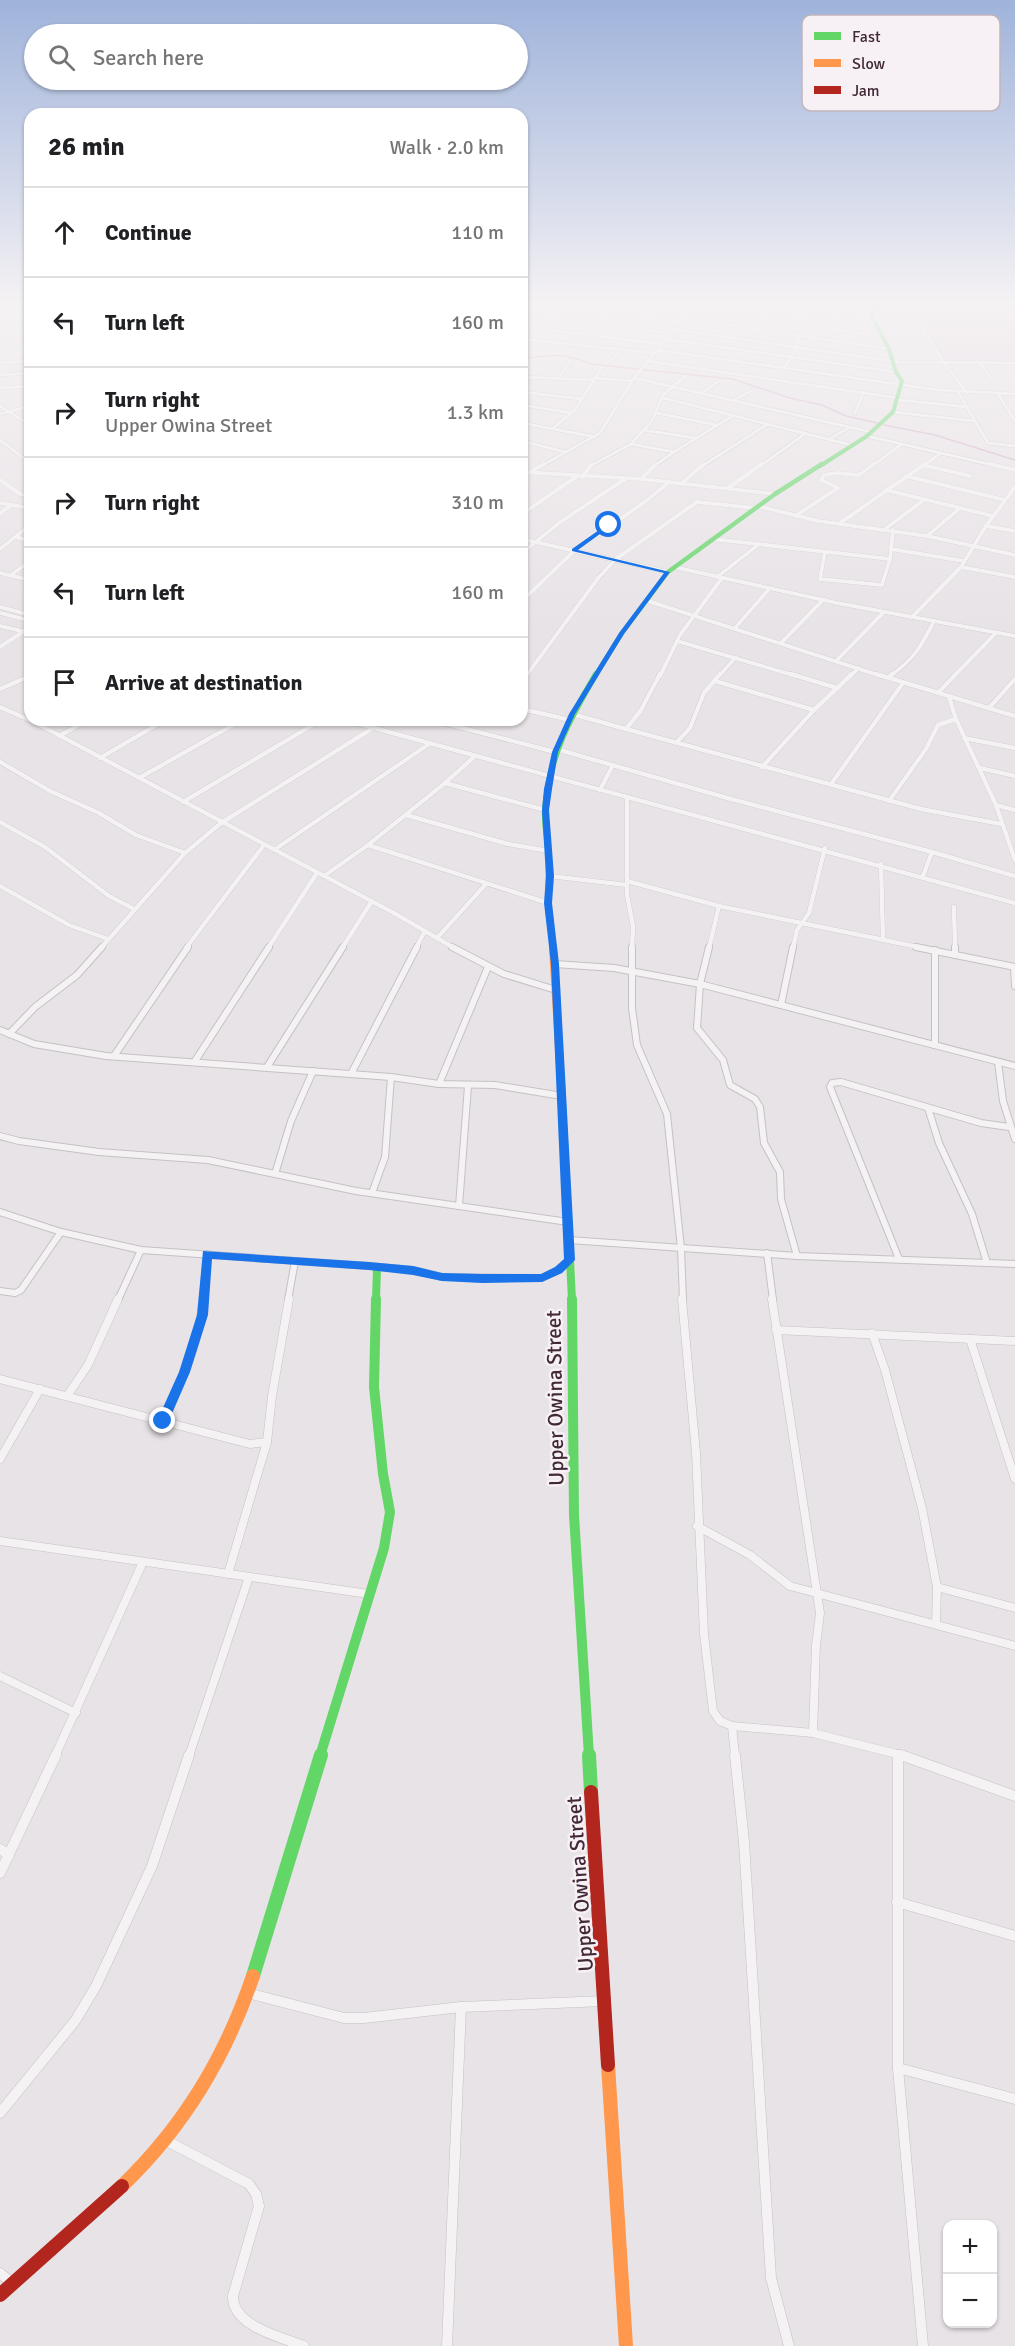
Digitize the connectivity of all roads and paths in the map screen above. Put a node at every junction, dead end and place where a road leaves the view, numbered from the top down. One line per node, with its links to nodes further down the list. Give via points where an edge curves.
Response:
1 (9, 412): 12 (street)
2 (570, 412): 9 (street)
3 (613, 412): 22 (street)
4 (723, 412): 11 (street)
5 (788, 412): 17 (street)
6 (893, 412): 21 (street, Upper Owina Street)
7 (897, 412): 13 (street)
8 (970, 412): 13 (street)
9 (573, 413): 18 (street)
10 (657, 413): 16 (street); 19 (street)
11 (734, 415): 15 (street); 16 (street)
12 (24, 420)
13 (974, 421): 30 (street, via 988,443)
14 (528, 424): 18 (street)
15 (768, 424): 20 (street); 48 (street, via 697,469)
16 (716, 425): 23 (street)
17 (850, 428): 21 (street); 24 (street)
18 (552, 429): 22 (street)
19 (643, 430): 23 (street); 27 (street)
20 (806, 433): 24 (street); 50 (street)
21 (869, 434): 28 (street); 29 (street, Upper Owina Street)
22 (595, 437): 31 (street)
23 (695, 438): 32 (street)
24 (829, 439): 29 (street)
25 (0, 440): 34 (street)
26 (528, 443): 31 (street)
27 (631, 444): 32 (street); 43 (street, via 591,465)
28 (902, 444): 33 (street); 39 (street, via 859,475)
29 (851, 445): 37 (street, Upper Owina Street)
30 (1015, 446)
31 (565, 452): 38 (street)
32 (674, 452): 45 (street)
33 (941, 453): 35 (street); 36 (street)
34 (24, 458)
35 (923, 465): 40 (street); 41 (street)
36 (1015, 470)
37 (810, 472): 39 (street); 52 (street, Upper Owina Street)
38 (528, 473): 42 (street)
39 (824, 475): 63 (street, via 821,480 838,488)
40 (906, 476): 51 (street); 55 (street)
41 (970, 476)
42 (577, 477): 43 (street); 61 (street)
43 (582, 477): 44 (street)
44 (626, 479): 45 (street); 76 (street)
45 (640, 479): 47 (street)
46 (0, 480): 53 (street)
47 (668, 483): 48 (street); 82 (street, via 642,506)
48 (681, 484): 50 (street)
49 (1015, 487): 55 (street)
50 (728, 488): 52 (street)
51 (886, 490): 54 (street); 65 (street)
52 (775, 494): 59 (street, Upper Owina Street)
53 (24, 495)
54 (924, 500): 60 (street); 67 (street)
55 (1005, 500): 64 (street)
56 (0, 503): 57 (street)
57 (12, 505): 58 (street); 62 (street)
58 (24, 507)
59 (757, 507): 63 (street); 74 (street, Upper Owina Street); 85 (street, via 697,502)
60 (960, 509): 64 (street); 71 (street)
61 (528, 510)
62 (0, 513)
63 (795, 516): 65 (street)
64 (993, 516): 66 (street)
65 (839, 523): 67 (street)
66 (986, 526): 70 (street); 78 (street)
67 (885, 529): 69 (street)
68 (24, 530): 72 (street)
69 (894, 530): 71 (street); 81 (street)
70 (1015, 531)
71 (927, 536): 78 (street)
72 (16, 537): 73 (street); 80 (street)
73 (24, 539)
74 (712, 539): 77 (street); 90 (street, Upper Owina Street)
75 (528, 540): 76 (street)
76 (534, 542): 79 (street); 82 (street)
77 (758, 545): 83 (street); 95 (street)
78 (974, 546): 84 (street); 87 (street)
79 (528, 548)
80 (0, 549)
81 (891, 549): 86 (street); 87 (street)
82 (574, 550): 85 (street); 97 (street)
83 (825, 552): 86 (street); 86 (street, via 819,578 836,582 882,585)
84 (1015, 555)
85 (616, 559): 90 (street); 121 (street)
86 (890, 559)
87 (964, 561): 89 (street)
88 (24, 565): 92 (street)
89 (961, 567): 93 (street); 105 (street)
90 (671, 569): 95 (street); 99 (street, Upper Owina Street)
91 (0, 573): 92 (street)
92 (11, 575): 94 (street)
93 (1015, 577)
94 (24, 578)
95 (719, 578): 96 (street); 104 (street)
96 (770, 588): 98 (street); 109 (street)
97 (528, 595)
98 (824, 599): 102 (street); 114 (street)
99 (645, 600): 104 (street); 138 (street, Upper Owina Street)
100 (0, 607): 101 (street)
101 (24, 612)
102 (884, 612): 105 (street); 117 (street)
103 (0, 613): 106 (street)
104 (694, 615): 109 (street); 113 (street)
105 (912, 617): 107 (street)
106 (24, 619)
107 (934, 621): 111 (street); 120 (street, via 919,651)
108 (0, 626): 110 (street)
109 (735, 628): 114 (street)
110 (24, 632): 115 (street)
111 (995, 634): 112 (street); 131 (street)
112 (1015, 636)
113 (677, 641): 116 (street); 149 (street, via 648,699)
114 (782, 642): 117 (street)
115 (0, 646)
116 (736, 657): 125 (street); 129 (street)
117 (836, 661): 118 (street)
118 (859, 668): 119 (street); 129 (street)
119 (870, 671): 120 (street); 122 (street)
120 (893, 672): 122 (street)
121 (528, 673)
122 (889, 677): 126 (street)
123 (24, 678): 128 (street)
124 (1015, 680): 127 (street)
125 (715, 681): 136 (street); 152 (street, via 704,693 690,728)
126 (903, 683): 131 (street); 166 (street)
127 (1006, 687): 130 (street); 134 (street)
128 (0, 688)
129 (837, 688): 136 (street)
130 (1015, 688)
131 (938, 693): 132 (street)
132 (949, 697): 134 (street); 140 (street)
133 (0, 707): 139 (street)
134 (989, 708): 137 (street)
135 (528, 710): 138 (street)
136 (814, 711): 160 (street)
137 (1015, 716)
138 (571, 717): 149 (street); 155 (street, Upper Owina Street)
139 (24, 719)
140 (956, 719): 151 (street); 169 (street, via 938,725 926,750)
141 (39, 726): 150 (street)
142 (77, 726): 150 (street)
143 (155, 726): 157 (street)
144 (231, 726): 164 (street)
145 (311, 726): 170 (street)
146 (366, 726): 148 (street)
147 (456, 726): 155 (street)
148 (373, 728): 153 (street); 176 (street)
149 (626, 729): 152 (street)
150 (59, 736): 157 (street)
151 (964, 738): 154 (street); 161 (street)
152 (676, 743): 160 (street)
153 (429, 744): 156 (street); 183 (street)
154 (1015, 748)
155 (556, 751): 159 (street); 163 (street, Upper Owina Street)
156 (474, 757): 163 (street); 165 (street)
157 (100, 758): 164 (street)
158 (0, 762): 186 (street, via 136,835)
159 (613, 765): 167 (street); 185 (street)
160 (762, 767): 166 (street)
161 (980, 768): 162 (street); 171 (street)
162 (1015, 776)
163 (551, 777): 167 (street); 172 (street, Upper Owina Street)
164 (139, 778): 170 (street)
165 (445, 783): 172 (street); 174 (street)
166 (831, 784): 169 (street)
167 (600, 790): 168 (street)
168 (627, 797): 182 (street); 194 (street)
169 (889, 801): 177 (street)
170 (183, 802): 176 (street)
171 (996, 805): 173 (street); 177 (street)
172 (546, 810): 184 (street, Upper Owina Street)
173 (1015, 810)
174 (406, 815): 181 (street); 184 (street, via 508,844)
175 (0, 822): 202 (street, via 45,847 110,896)
176 (220, 823): 180 (street); 186 (street)
177 (1001, 824): 178 (street)
178 (1008, 841): 179 (street); 187 (street)
179 (1015, 842)
180 (264, 845): 183 (street); 221 (street, via 170,969)
181 (368, 845): 190 (street); 195 (street)
182 (825, 848): 188 (street); 203 (street, via 809,913)
183 (274, 850): 189 (street)
184 (549, 850): 191 (street, Upper Owina Street)
185 (932, 852): 192 (street); 193 (street)
186 (185, 853): 202 (street)
187 (1015, 860)
188 (881, 864): 192 (street); 207 (street)
189 (317, 873): 190 (street); 222 (street)
190 (324, 876): 197 (street)
191 (550, 876): 194 (street); 198 (street, Upper Owina Street)
192 (923, 876): 199 (street)
193 (1015, 876)
194 (627, 883): 200 (street); 213 (street, via 633,926)
195 (486, 884): 198 (street); 205 (street)
196 (0, 886): 206 (street, via 69,925)
197 (372, 901): 204 (street); 225 (street)
198 (548, 903): 210 (street, Upper Owina Street)
199 (1015, 903)
200 (719, 906): 203 (street); 214 (street)
201 (954, 907): 209 (street)
202 (134, 909): 206 (street)
203 (803, 922): 207 (street); 217 (street, via 797,930)
204 (425, 931): 205 (street); 227 (street)
205 (437, 938): 211 (street)
206 (108, 939): 219 (street, via 77,975 35,1007)
207 (883, 940): 208 (street)
208 (935, 951): 209 (street); 220 (street)
209 (955, 955): 212 (street)
210 (555, 964): 213 (street); 216 (street, Upper Owina Street)
211 (488, 967): 216 (street); 229 (street)
212 (1014, 967): 215 (street)
213 (630, 971): 214 (street); 243 (street, via 637,1045 667,1114)
214 (700, 984): 217 (street); 247 (street, via 697,1028 723,1060 730,1084 755,1099 760,1107 764,1143 780,1172 781,1199)
215 (1015, 986)
216 (556, 990): 231 (street, Upper Owina Street)
217 (781, 1005): 220 (street)
218 (0, 1030): 219 (street)
219 (9, 1034): 221 (street, via 34,1044)
220 (935, 1045): 223 (street)
221 (114, 1056): 222 (street)
222 (195, 1061): 225 (street)
223 (998, 1062): 224 (street); 233 (street)
224 (1015, 1066)
225 (267, 1067): 226 (street)
226 (313, 1071): 227 (street); 236 (street, via 291,1121)
227 (351, 1074): 228 (street)
228 (391, 1077): 229 (street); 237 (street, via 385,1157)
229 (439, 1084): 230 (street)
230 (468, 1086): 231 (street, via 495,1085); 238 (street)
231 (562, 1096): 240 (street, Upper Owina Street)
232 (928, 1108): 233 (street); 248 (street, via 841,1082 830,1087); 251 (street, via 939,1143 972,1214)
233 (1009, 1127): 235 (street)
234 (0, 1136): 236 (street, via 99,1152 208,1160)
235 (1015, 1139)
236 (275, 1174): 237 (street)
237 (372, 1193): 238 (street)
238 (459, 1206): 240 (street)
239 (0, 1212): 241 (street)
240 (568, 1222): 242 (street, Upper Owina Street)
241 (61, 1232): 244 (street); 254 (street, via 21,1290)
242 (569, 1239): 243 (street); 249 (street, Upper Owina Street)
243 (681, 1248): 245 (street); 268 (street, via 696,1453)
244 (141, 1250): 246 (street); 261 (street, via 88,1365)
245 (766, 1253): 247 (street); 255 (street)
246 (207, 1254): 250 (street); 262 (street, via 202,1315)
247 (797, 1256): 248 (street)
248 (899, 1259): 251 (street)
249 (570, 1260): 253 (street, via 542,1278 523,1279 442,1277); 291 (street, Upper Owina Street, via 574,1515)
250 (295, 1261): 253 (street); 265 (street)
251 (987, 1263): 252 (street)
252 (1015, 1264)
253 (377, 1267): 275 (street, via 374,1387 390,1512 384,1548)
254 (0, 1291)
255 (776, 1330): 256 (street); 274 (street)
256 (872, 1333): 257 (street); 273 (street, via 922,1508)
257 (970, 1339): 258 (street); 267 (street)
258 (1015, 1341)
259 (0, 1379): 260 (street)
260 (40, 1389): 261 (street); 264 (street)
261 (67, 1396): 262 (street)
262 (163, 1421): 265 (street, via 250,1444)
263 (0, 1440): 264 (street)
264 (10, 1442): 266 (street)
265 (267, 1442): 271 (street)
266 (0, 1460)
267 (1015, 1479)
268 (697, 1526): 274 (street, via 750,1555 790,1586); 281 (street, via 710,1698 720,1721)
269 (0, 1541): 270 (street)
270 (143, 1562): 271 (street); 280 (street)
271 (228, 1574): 272 (street)
272 (249, 1577): 275 (street); 295 (street, via 152,1866 75,2021)
273 (937, 1587): 276 (street); 277 (street)
274 (818, 1593): 277 (street); 282 (street)
275 (369, 1594): 290 (street)
276 (1015, 1608)
277 (936, 1624): 278 (street)
278 (1015, 1646)
279 (0, 1676): 280 (street)
280 (76, 1713): 286 (street)
281 (732, 1726): 282 (street); 303 (street, via 744,1842 771,2278)
282 (813, 1733): 283 (street)
283 (898, 1755): 284 (street); 288 (street)
284 (1015, 1796)
285 (0, 1849): 286 (street)
286 (9, 1855): 287 (street)
287 (0, 1873)
288 (897, 1902): 289 (street); 293 (street)
289 (1015, 1936)
290 (248, 1993): 292 (street, via 344,2018); 296 (street, via 224,2052)
291 (605, 2001): 292 (street); 302 (street, Upper Owina Street)
292 (461, 2007): 301 (street)
293 (898, 2068): 294 (street); 304 (street)
294 (1015, 2099)
295 (0, 2113)
296 (167, 2141): 298 (street, via 147,2164); 300 (street, via 249,2184 256,2194 259,2206 233,2305 247,2321)
297 (0, 2273): 298 (street)
298 (14, 2285): 299 (street)
299 (0, 2295)
300 (304, 2346)
301 (447, 2346)
302 (627, 2346)
303 (789, 2346)
304 (923, 2346)

